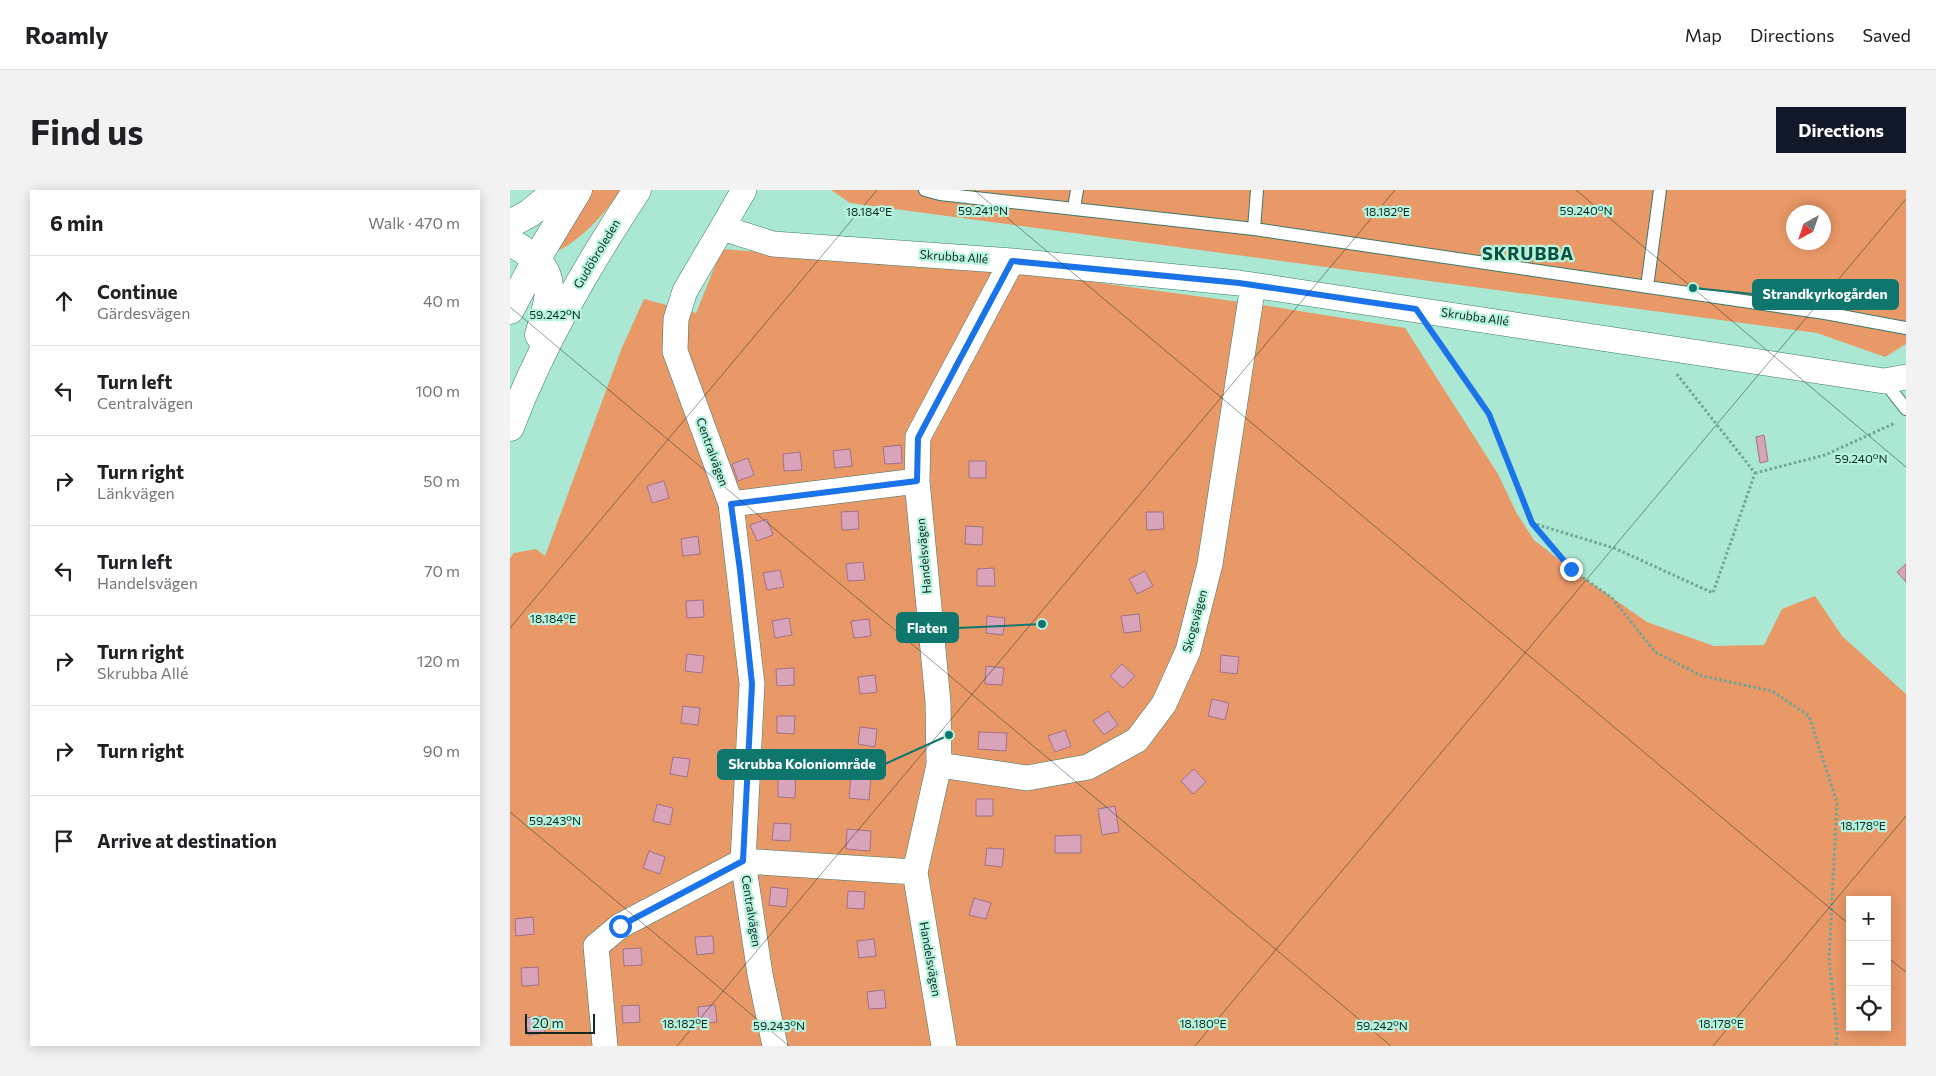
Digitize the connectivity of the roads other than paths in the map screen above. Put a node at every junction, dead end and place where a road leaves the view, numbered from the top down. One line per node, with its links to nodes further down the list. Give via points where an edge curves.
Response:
1 (557, 190): 10 (main road, via 530,213)
2 (578, 190): 14 (main road)
3 (637, 190): 22 (main road, Gudöbroleden, via 580,281)
4 (744, 190): 11 (street)
5 (925, 190): 9 (lane)
6 (1077, 190): 9 (lane)
7 (1257, 190): 12 (lane)
8 (1660, 190): 17 (lane)
9 (1074, 208): 12 (lane)
10 (510, 224)
11 (722, 228): 15 (street, Skrubba Allé, via 773,244); 24 (street, Centralvägen, via 685,291 676,319 674,351)
12 (1254, 228): 17 (lane)
13 (510, 242): 14 (main road)
14 (537, 258): 18 (main road); 22 (main road, via 546,272 549,298)
15 (1012, 261): 16 (street, Skrubba Allé); 23 (street, Handelsvägen, via 918,438)
16 (1253, 285): 20 (street, Skrubba Allé); 25 (street, Skogsvägen, via 1210,564 1188,651 1164,704 1137,740 1088,767 1027,778)
17 (1646, 286): 19 (lane)
18 (510, 310)
19 (1906, 328)
20 (1895, 379): 21 (lane, Skrubba Allé)
21 (1906, 409)
22 (513, 419)
23 (917, 481): 24 (street); 25 (street, Handelsvägen, via 938,702)
24 (731, 504): 26 (street, Centralvägen, via 752,684)
25 (939, 765): 27 (street, Handelsvägen)
26 (743, 861): 27 (street); 28 (street, via 620,926 596,946); 29 (street, Centralvägen, via 760,974)
27 (915, 872): 30 (street, Handelsvägen)
28 (605, 1046)
29 (775, 1046)
30 (944, 1046)

